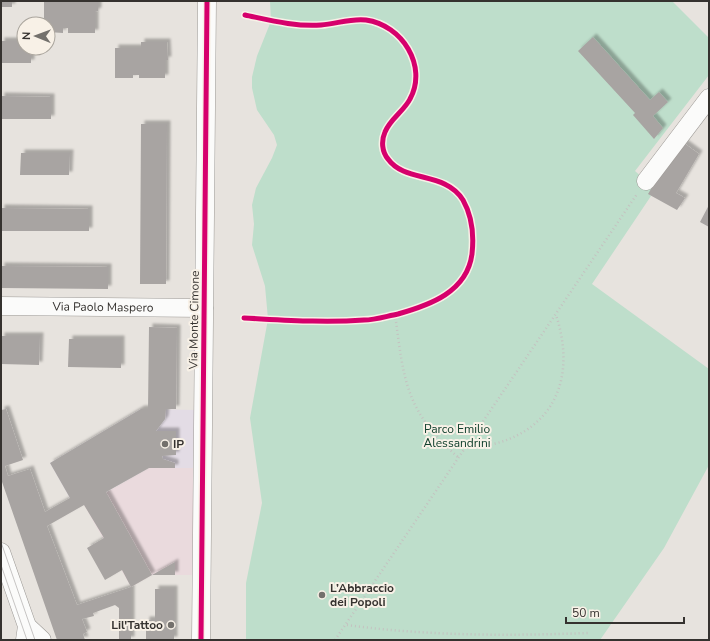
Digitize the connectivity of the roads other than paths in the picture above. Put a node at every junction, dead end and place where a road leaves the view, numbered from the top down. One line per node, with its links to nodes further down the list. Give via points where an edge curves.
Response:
1 (207, 1): 5 (street, Via Monte Cimone)
2 (709, 98): 3 (street)
3 (646, 181)
4 (1, 306): 5 (street, Via Paolo Maspero)
5 (204, 308): 9 (street, Via Monte Cimone)
6 (1, 552): 7 (street)
7 (26, 633): 8 (street)
8 (42, 640)
9 (201, 640)

